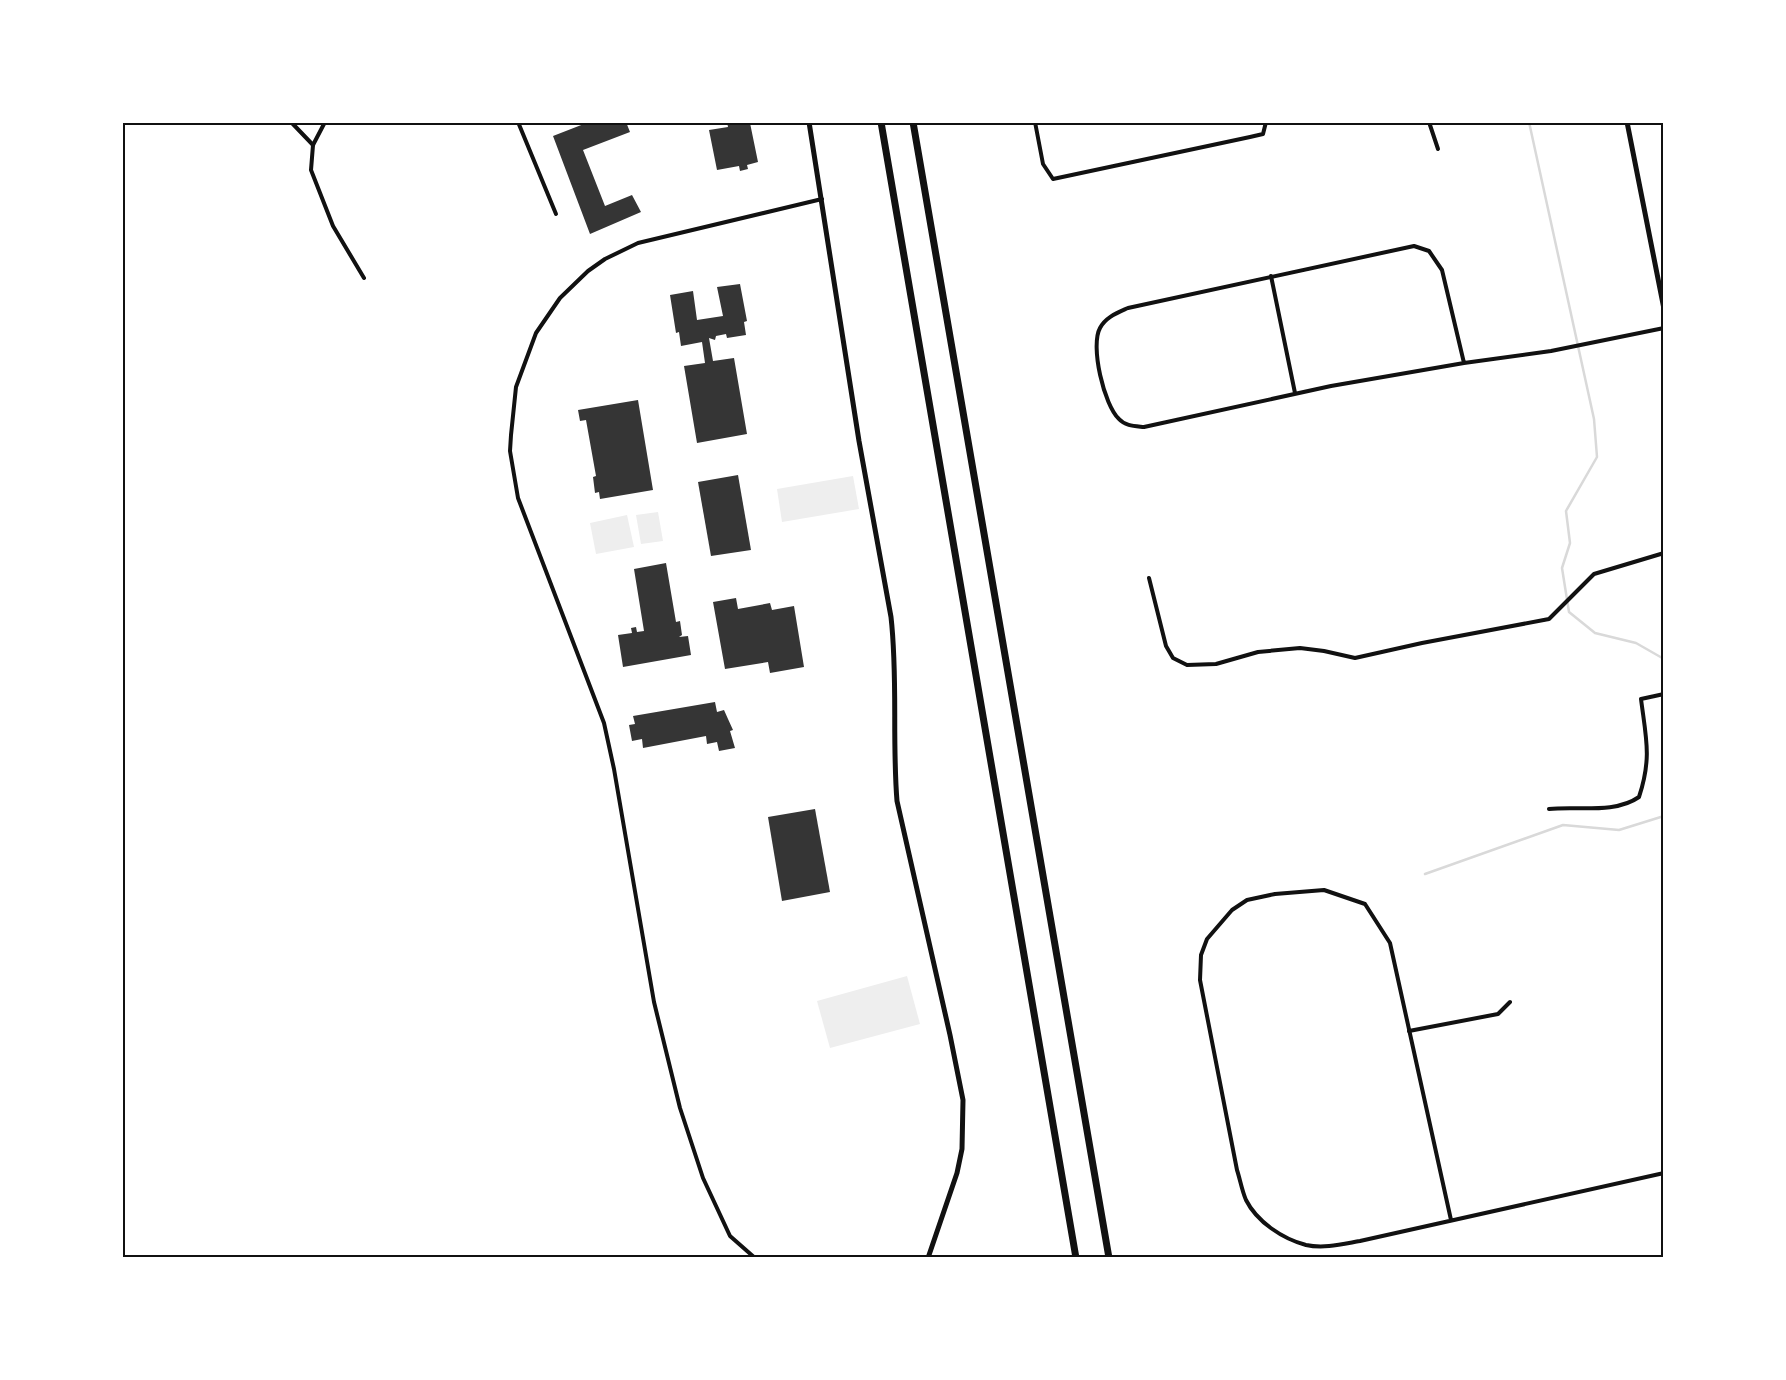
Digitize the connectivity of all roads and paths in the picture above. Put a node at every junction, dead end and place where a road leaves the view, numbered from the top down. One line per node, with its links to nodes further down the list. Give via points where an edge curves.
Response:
1 (291, 122): 11 (street)
2 (325, 122): 11 (street)
3 (518, 122): 14 (street)
4 (809, 122): 13 (street)
5 (881, 122): 31 (highway)
6 (913, 122): 32 (highway)
7 (1035, 122): 8 (street, via 1043,164 1053,179 1250,138 1263,134)
8 (1266, 122)
9 (1429, 122): 12 (street)
10 (1627, 122): 17 (street)
11 (313, 145): 16 (street, via 311,170 333,226)
12 (1438, 149)
13 (822, 200): 29 (street, via 638,243 604,259 588,271 560,298 536,333 516,387 510,450 518,498 604,723 654,1002 680,1108 703,1178 730,1236); 30 (street, via 891,617 897,801 963,1100 962,1149 957,1173)
14 (556, 214)
15 (1271, 276): 19 (street, via 1405,247 1429,250 1442,270); 20 (street); 20 (street, via 1128,308 1108,318 1099,329 1096,343 1104,391 1110,409 1120,421 1144,427)
16 (364, 278)
17 (1664, 309)
18 (1664, 328): 19 (street, via 1551,351)
19 (1464, 363): 20 (street)
20 (1295, 393)
21 (1664, 553): 22 (street, via 1594,574 1549,619 1355,658 1300,648 1258,652 1216,664 1187,665 1173,658 1166,646)
22 (1149, 578)
23 (1664, 694): 24 (street, via 1641,699 1648,738 1648,760 1639,797 1614,807)
24 (1549, 809)
25 (1510, 1002): 26 (street, via 1498,1014)
26 (1409, 1031): 28 (street); 28 (street, via 1390,942 1364,904 1324,890 1247,900 1232,910 1207,939 1201,955 1200,980 1208,1029 1238,1170 1246,1199 1259,1219 1307,1245 1327,1246)
27 (1664, 1173): 28 (street)
28 (1451, 1220)
29 (755, 1258)
30 (928, 1258)
31 (1076, 1258)
32 (1108, 1258)

